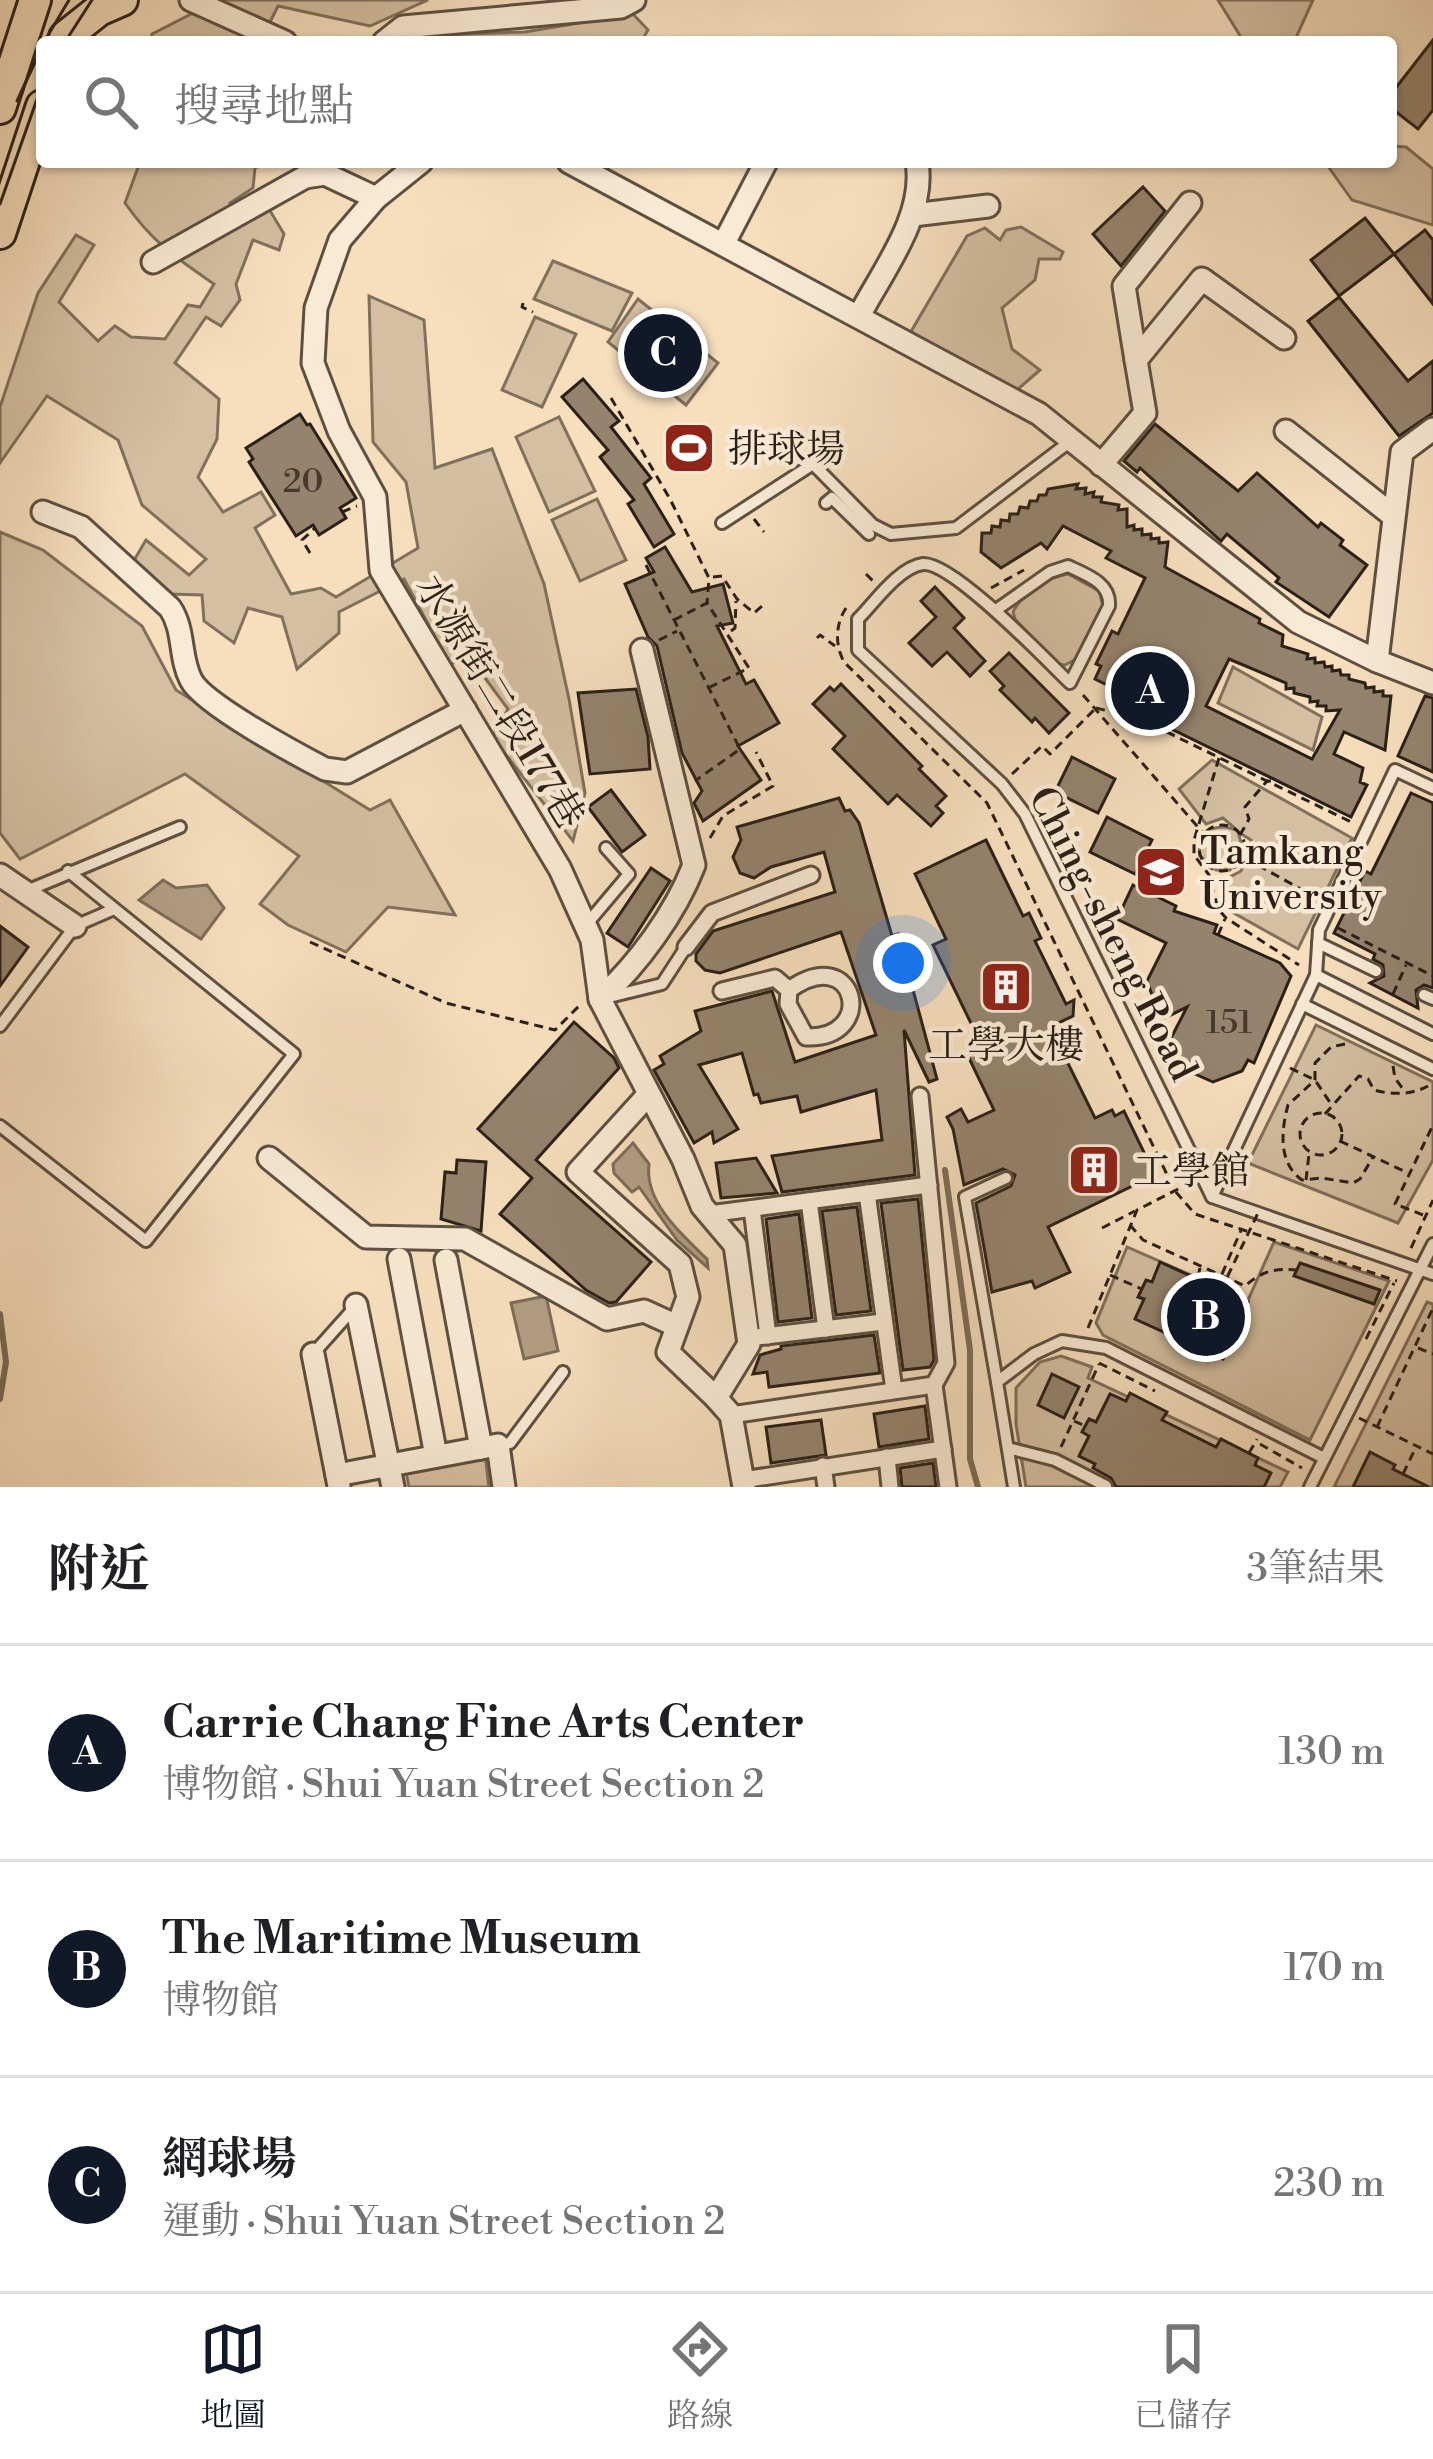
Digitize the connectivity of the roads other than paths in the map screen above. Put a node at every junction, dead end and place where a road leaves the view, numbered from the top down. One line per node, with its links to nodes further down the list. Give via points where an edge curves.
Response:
1 (77, 0): 6 (main road)
2 (122, 0): 7 (main road)
3 (191, 0): 8 (street)
4 (634, 0): 9 (street, via 403,27)
5 (34, 1): 10 (main road)
6 (65, 36)
7 (69, 36)
8 (272, 36)
9 (392, 36)
10 (0, 108)
11 (36, 124): 20 (main road)
12 (414, 168): 16 (street, 水源街二段177巷)
13 (580, 168): 21 (street)
14 (763, 168): 21 (street)
15 (918, 168): 19 (street)
16 (376, 198): 22 (street, via 325,174 305,177); 41 (street, 水源街二段177巷, via 340,241 316,308 313,363 375,497 381,570)
17 (1190, 203): 25 (street, via 1124,286)
18 (988, 206): 19 (street)
19 (913, 215): 23 (street)
20 (0, 232)
21 (724, 243): 23 (street)
22 (153, 262)
23 (859, 316): 28 (street)
24 (1284, 338): 25 (street, via 1202,279)
25 (1136, 360): 29 (street, via 1145,413)
26 (1286, 431): 32 (street)
27 (1430, 435): 32 (street, via 1402,452)
28 (1072, 440): 29 (street); 36 (lane, via 956,528)
29 (1101, 465): 39 (street, via 1298,622)
30 (826, 503): 35 (lane, via 832,498)
31 (43, 512): 41 (street, via 81,527 170,608 191,681 208,699 325,769 347,772)
32 (1392, 515): 39 (street)
33 (722, 523): 36 (lane, via 813,464)
34 (854, 530): 35 (lane)
35 (868, 534): 36 (lane)
36 (891, 534)
37 (996, 610): 37 (lane, Ching-sheng Road, via 1070,683 1108,606 1106,588 1068,566); 70 (lane, Ching-sheng Road, via 920,564 858,619 858,650 1025,814)
38 (642, 650): 58 (street, via 694,865 682,894)
39 (1377, 662): 40 (street)
40 (1433, 682)
41 (465, 710): 50 (street, 水源街二段177巷)
42 (1433, 788): 52 (lane, via 1395,770)
43 (180, 826): 45 (lane)
44 (606, 848): 50 (lane, via 629,874)
45 (68, 871): 48 (lane); 49 (lane)
46 (0, 874): 48 (street)
47 (811, 875): 53 (street, via 712,913)
48 (24, 892): 51 (street)
49 (112, 910): 51 (lane); 65 (lane, via 294,1054 146,1241)
50 (586, 925): 58 (street, 水源街二段177巷)
51 (75, 926): 60 (lane)
52 (1318, 943): 54 (lane); 55 (lane)
53 (686, 946): 58 (lane, via 662,984)
54 (1376, 971)
55 (1316, 975): 59 (lane); 61 (lane)
56 (790, 990): 56 (street, via 788,1004 806,1037 849,1021 853,1006 835,976 813,976); 57 (street, via 775,977)
57 (722, 991)
58 (600, 999): 63 (street, 水源街二段177巷)
59 (1302, 1004): 62 (lane); 70 (lane)
60 (0, 1026)
61 (1433, 1034)
62 (1433, 1069)
63 (648, 1095): 73 (street, 水源街二段177巷); 80 (street, via 578,1172 680,1264 688,1297)
64 (920, 1096): 68 (street)
65 (0, 1126)
66 (269, 1158): 80 (street, via 366,1237 465,1239 607,1319 644,1310)
67 (1006, 1178): 85 (lane, via 965,1197)
68 (929, 1185): 69 (street); 86 (street, via 946,1363)
69 (867, 1193): 71 (street); 79 (street)
70 (1212, 1197): 77 (lane)
71 (809, 1202): 72 (street); 81 (street)
72 (752, 1209): 73 (street); 82 (street)
73 (710, 1214): 82 (street, 水源街二段177巷, via 734,1246)
74 (1433, 1244): 77 (lane)
75 (399, 1259): 92 (street)
76 (446, 1260): 89 (street)
77 (1427, 1272): 94 (lane)
78 (356, 1305): 83 (lane); 96 (street)
79 (883, 1322): 81 (street); 87 (street)
80 (677, 1326): 88 (street, via 668,1352)
81 (826, 1328): 82 (street)
82 (758, 1337): 88 (street)
83 (313, 1354): 97 (street)
84 (563, 1372): 89 (lane, via 511,1443)
85 (997, 1382): 90 (lane); 94 (lane, via 1062,1341 1106,1348)
86 (934, 1385): 87 (street); 91 (street)
87 (894, 1390): 88 (street)
88 (724, 1406): 98 (street)
89 (489, 1447): 92 (street); 100 (street)
90 (1008, 1448): 99 (lane); 104 (lane)
91 (943, 1449): 93 (street); 103 (street)
92 (436, 1456): 96 (street)
93 (886, 1457): 95 (street); 102 (street)
94 (1324, 1458): 105 (lane)
95 (823, 1466): 98 (street); 101 (street)
96 (391, 1476): 97 (street)
97 (338, 1481)
98 (743, 1484)
99 (1106, 1486)
100 (504, 1487)
101 (826, 1487)
102 (890, 1487)
103 (948, 1487)
104 (1014, 1487)
105 (1310, 1487)

